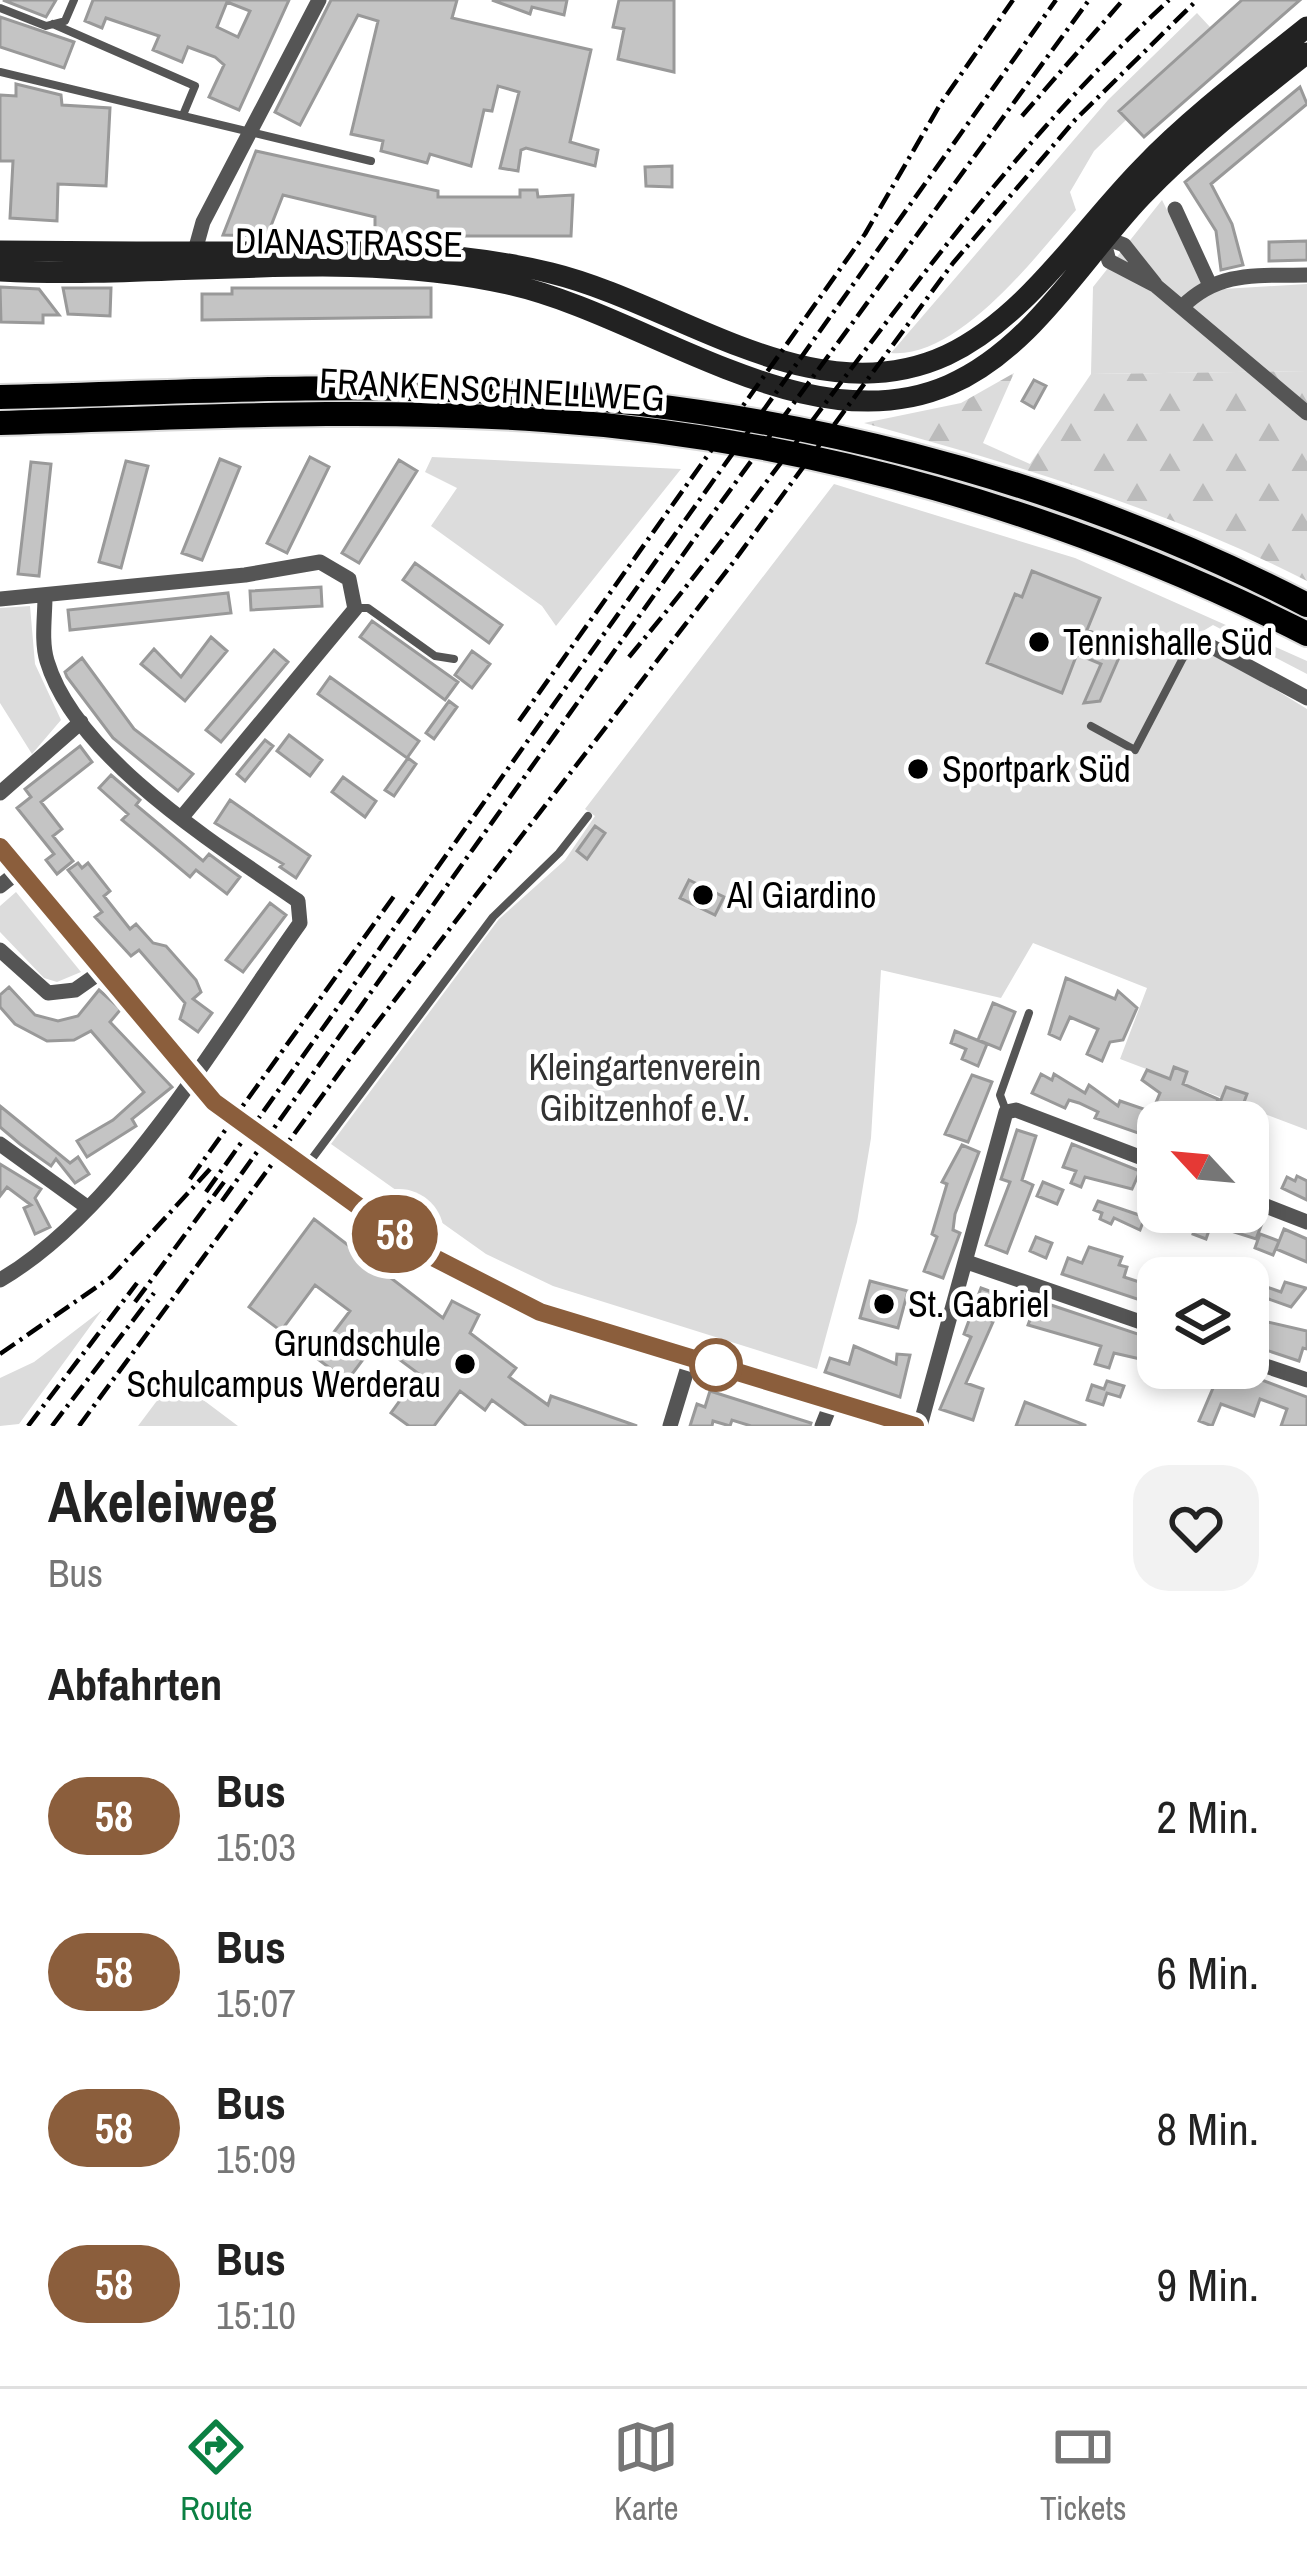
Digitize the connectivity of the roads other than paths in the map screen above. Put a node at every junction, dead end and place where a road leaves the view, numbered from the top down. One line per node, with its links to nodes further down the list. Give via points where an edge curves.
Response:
1 (74, 0): 4 (lane, via 65,21)
2 (319, 0): 9 (street)
3 (0, 8): 4 (lane)
4 (53, 24): 8 (lane, via 195,86)
5 (1307, 27): 12 (main road, via 1188,124)
6 (1307, 52): 12 (main road)
7 (0, 72): 8 (lane)
8 (183, 115): 9 (lane)
9 (250, 133): 10 (lane); 14 (street, via 202,222)
10 (370, 161)
11 (1175, 209): 17 (street)
12 (1095, 232): 14 (main road, DIANASTRASSE, via 992,326 946,355 861,374 809,368 602,287 493,261 384,252); 14 (main road, DIANASTRASSE, via 1018,335 984,365 943,388 873,402 751,378 610,316 500,282 379,268); 18 (street, via 1124,245)
13 (0, 251): 14 (main road, DIANASTRASSE)
14 (193, 262): 15 (main road, DIANASTRASSE)
15 (0, 272)
16 (1307, 275): 17 (street)
17 (1209, 283): 18 (street)
18 (1183, 307): 20 (street)
19 (0, 398): 24 (highway, FRANKENSCHNELLWEG, via 420,389 686,410 834,436 1023,488)
20 (1307, 413)
21 (0, 423): 26 (highway, FRANKENSCHNELLWEG, via 452,416 703,438 1007,510 1143,559)
22 (45, 596): 23 (street); 25 (street, via 320,562 349,579); 30 (street, via 47,660)
23 (0, 598)
24 (1307, 605)
25 (355, 609): 28 (lane, via 368,608 435,656); 34 (street)
26 (1307, 634)
27 (1203, 642): 29 (street); 31 (lane, via 1183,658 1135,750)
28 (454, 658)
29 (1307, 698)
30 (81, 722): 32 (street); 34 (street)
31 (1091, 726)
32 (0, 794)
33 (588, 816): 47 (lane, via 493,916)
34 (182, 817): 41 (street, via 300,903 300,923)
35 (0, 848): 36 (street)
36 (19, 871): 37 (street); 39 (street)
37 (0, 886)
38 (2, 958): 39 (street, via 48,993 75,990)
39 (102, 971): 41 (street)
40 (1029, 1013): 43 (lane, via 1000,1096)
41 (191, 1076): 42 (street); 48 (street)
42 (214, 1102)
43 (1006, 1112): 46 (street); 51 (street)
44 (0, 1144): 48 (street)
45 (288, 1156): 47 (street)
46 (1137, 1157)
47 (304, 1168): 54 (street, via 419,1250 507,1297)
48 (87, 1207): 52 (street, via 32,1262)
49 (1269, 1207): 50 (street)
50 (1307, 1222)
51 (967, 1262): 53 (street); 60 (street)
52 (0, 1280)
53 (1137, 1321)
54 (692, 1357): 57 (street); 58 (street)
55 (1269, 1367): 56 (street)
56 (1307, 1380)
57 (832, 1401): 59 (street); 60 (street)
58 (670, 1426)
59 (822, 1426)
60 (917, 1426)

